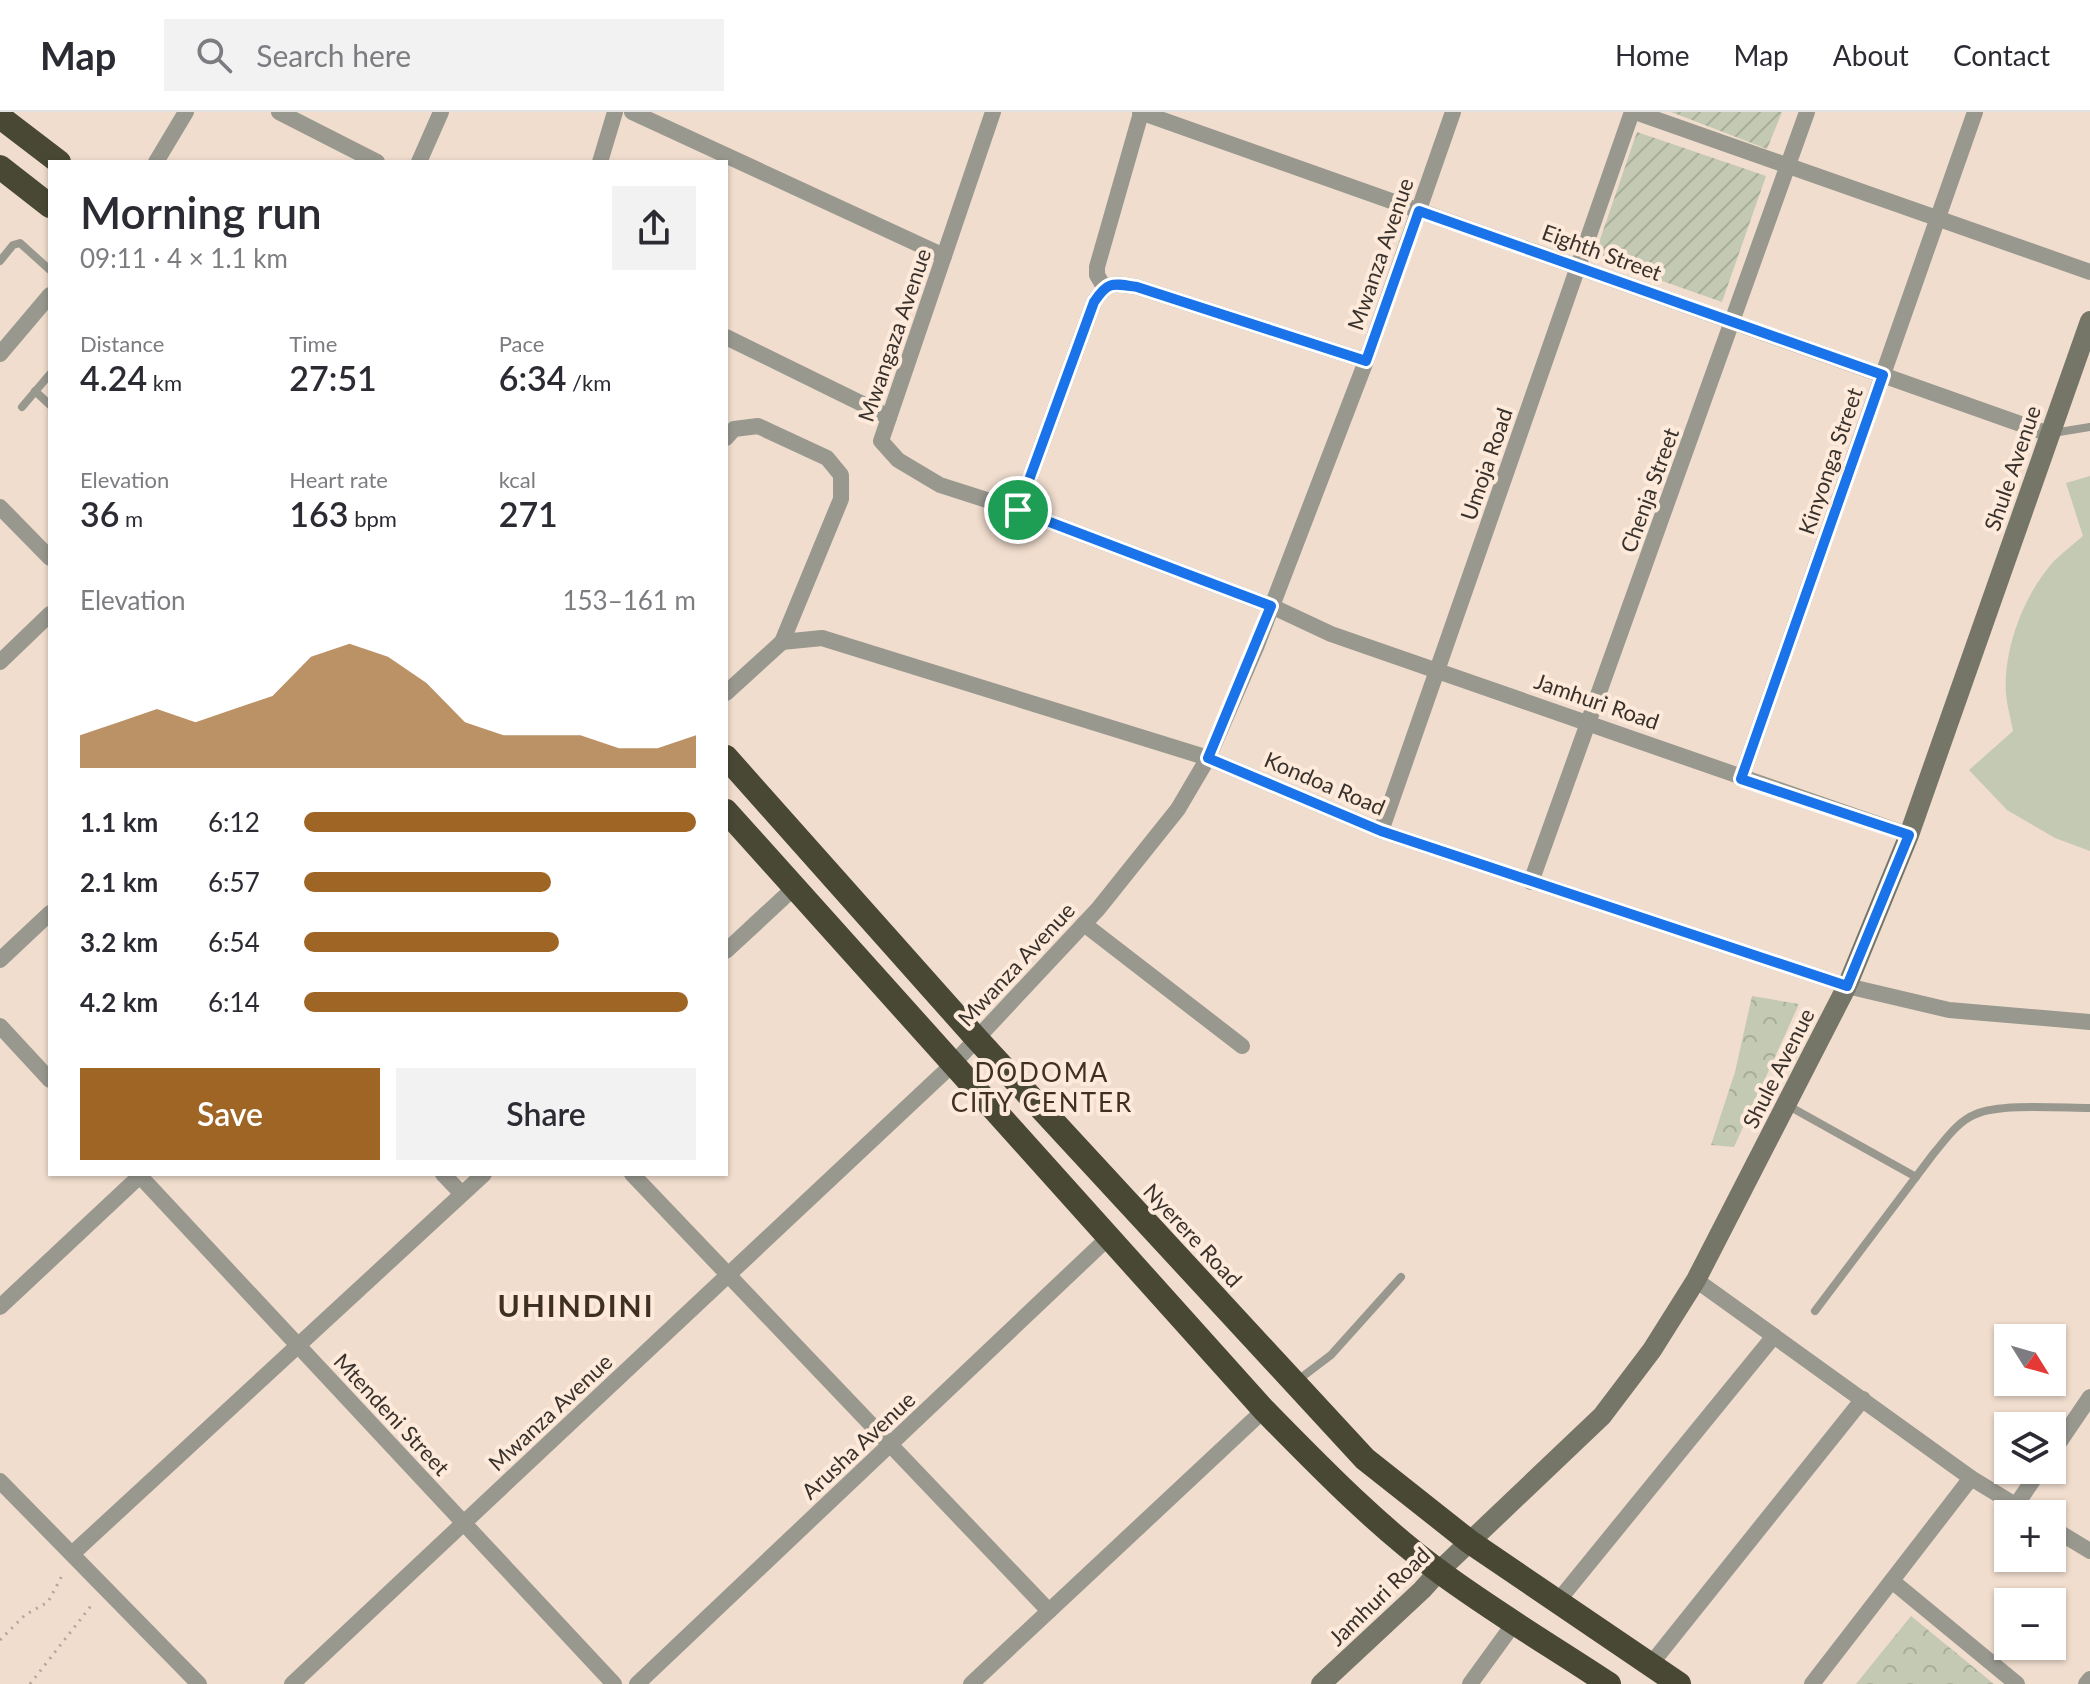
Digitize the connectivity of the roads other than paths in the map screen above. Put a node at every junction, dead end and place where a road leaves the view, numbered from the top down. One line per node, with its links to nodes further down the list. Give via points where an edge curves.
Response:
1 (186, 112): 14 (street)
2 (279, 112): 15 (street)
3 (441, 112): 16 (street)
4 (615, 112): 17 (street)
5 (632, 112): 23 (street)
6 (993, 112): 23 (street, Mwangaza Avenue)
7 (1140, 112): 21 (street, Eighth Street); 28 (street, via 1097,267)
8 (1453, 112): 21 (street, Mwanza Avenue)
9 (1633, 112): 18 (street); 25 (street, Umoja Road)
10 (1807, 112): 18 (street, Chenja Street)
11 (1975, 112): 22 (street, Kinyonga Street)
12 (0, 117): 13 (highway)
13 (56, 160)
14 (157, 160)
15 (373, 160)
16 (420, 160)
17 (601, 160)
18 (1788, 166): 22 (street); 31 (street, Chenja Street)
19 (0, 167): 20 (highway)
20 (48, 204)
21 (1419, 211): 25 (street, Eighth Street); 34 (street, Mwanza Avenue)
22 (1938, 219): 27 (street); 35 (street, Kinyonga Street)
23 (944, 256): 40 (street, Mwangaza Avenue)
24 (0, 261): 26 (lane, via 20,243)
25 (1578, 267): 31 (street, Eighth Street); 51 (street, Umoja Road)
26 (48, 268)
27 (2090, 272)
28 (1104, 287): 34 (street, via 1137,287); 45 (street)
29 (48, 297): 33 (street)
30 (2090, 321): 42 (main road, Shule Avenue)
31 (1732, 322): 35 (street, Eighth Street); 53 (street, Chenja Street)
32 (728, 338): 40 (street)
33 (0, 354)
34 (1366, 361): 47 (street, Mwanza Avenue)
35 (1883, 375): 42 (street, Eighth Street); 56 (street, Kinyonga Street)
36 (48, 376): 37 (lane)
37 (35, 391): 38 (lane); 39 (lane)
38 (48, 403)
39 (22, 407)
40 (889, 417): 45 (street, Mwangaza Avenue, via 881,441 898,460 940,485)
41 (2090, 427): 42 (lane)
42 (2049, 434): 59 (main road, Shule Avenue)
43 (728, 436): 49 (street, via 734,429 758,426 827,458 841,475 841,499)
44 (0, 507): 46 (street)
45 (1018, 510): 47 (street, Mwangaza Avenue)
46 (48, 556)
47 (1271, 606): 51 (street, Jamhuri Road, via 1331,634); 54 (street, Mwanza Avenue)
48 (48, 616): 50 (street)
49 (782, 642): 52 (street); 54 (street, Kondoa Road, via 822,638)
50 (0, 662)
51 (1437, 671): 53 (street, Jamhuri Road); 58 (street, Umoja Road)
52 (728, 691)
53 (1589, 723): 56 (street, Jamhuri Road); 60 (street, Chenja Street)
54 (1208, 758): 58 (street, Kondoa Road); 63 (street, Mwanza Avenue, via 1178,809)
55 (728, 759): 69 (highway, Nyerere Road)
56 (1741, 779): 59 (street, Jamhuri Road)
57 (728, 813): 61 (highway)
58 (1381, 831): 60 (street, Kondoa Road)
59 (1909, 835): 66 (main road, Shule Avenue)
60 (1531, 882): 66 (street, Kondoa Road)
61 (795, 887): 64 (street); 71 (highway)
62 (48, 915): 65 (street)
63 (1084, 924): 69 (street, Mwanza Avenue); 70 (street)
64 (728, 949)
65 (0, 960)
66 (1847, 986): 67 (street, via 1949,1010); 73 (main road, Shule Avenue)
67 (2090, 1022)
68 (0, 1026): 72 (street)
69 (977, 1039): 71 (street, Mwanza Avenue); 90 (highway, Nyerere Road)
70 (1242, 1046)
71 (953, 1064): 82 (highway); 83 (street, Mwanza Avenue)
72 (48, 1078)
73 (1787, 1105): 80 (lane); 85 (main road, Shule Avenue)
74 (2090, 1108): 80 (lane, via 2008,1108 1976,1114 1956,1128)
75 (139, 1176): 86 (street)
76 (141, 1176): 89 (street, Mtendeni Street)
77 (445, 1176): 81 (street)
78 (482, 1176): 81 (street)
79 (634, 1176): 83 (street)
80 (1916, 1177): 87 (lane)
81 (462, 1194): 89 (street)
82 (1109, 1237): 93 (highway); 95 (street, Arusha Avenue)
83 (728, 1275): 95 (street); 99 (street, Mwanza Avenue)
84 (1401, 1277): 90 (lane, via 1331,1355)
85 (1696, 1280): 88 (street); 101 (main road, Shule Avenue, via 1602,1416)
86 (0, 1307)
87 (1815, 1311)
88 (1774, 1336): 92 (street); 106 (street)
89 (298, 1346): 99 (street, Mtendeni Street); 103 (street)
90 (1294, 1383): 101 (highway, Nyerere Road, via 1365,1459)
91 (2090, 1397): 94 (street)
92 (1863, 1399): 96 (street); 109 (street)
93 (1264, 1410): 104 (highway, via 1378,1522); 107 (street)
94 (2066, 1432)
95 (890, 1444): 107 (street); 114 (street, Arusha Avenue)
96 (1971, 1478): 98 (street); 105 (street)
97 (0, 1481): 103 (street)
98 (2007, 1500)
99 (463, 1523): 112 (street, Mwanza Avenue); 113 (street, Mtendeni Street)
100 (2066, 1536): 102 (street)
101 (1470, 1542): 104 (main road, Jamhuri Road); 106 (highway, Nyerere Road)
102 (2090, 1551)
103 (72, 1554): 111 (street)
104 (1439, 1571): 108 (highway); 116 (main road, Jamhuri Road)
105 (1892, 1581): 120 (street); 121 (street)
106 (1558, 1601): 109 (highway, Nyerere Road)
107 (1049, 1611): 115 (street)
108 (1515, 1622): 117 (street); 118 (highway)
109 (1651, 1664): 119 (highway, Nyerere Road)
110 (2090, 1679): 122 (street)
111 (199, 1684)
112 (292, 1684)
113 (614, 1684)
114 (637, 1684)
115 (971, 1684)
116 (1321, 1684)
117 (1470, 1684)
118 (1609, 1684)
119 (1679, 1684)
120 (1812, 1684)
121 (2017, 1684)
122 (2086, 1684)

